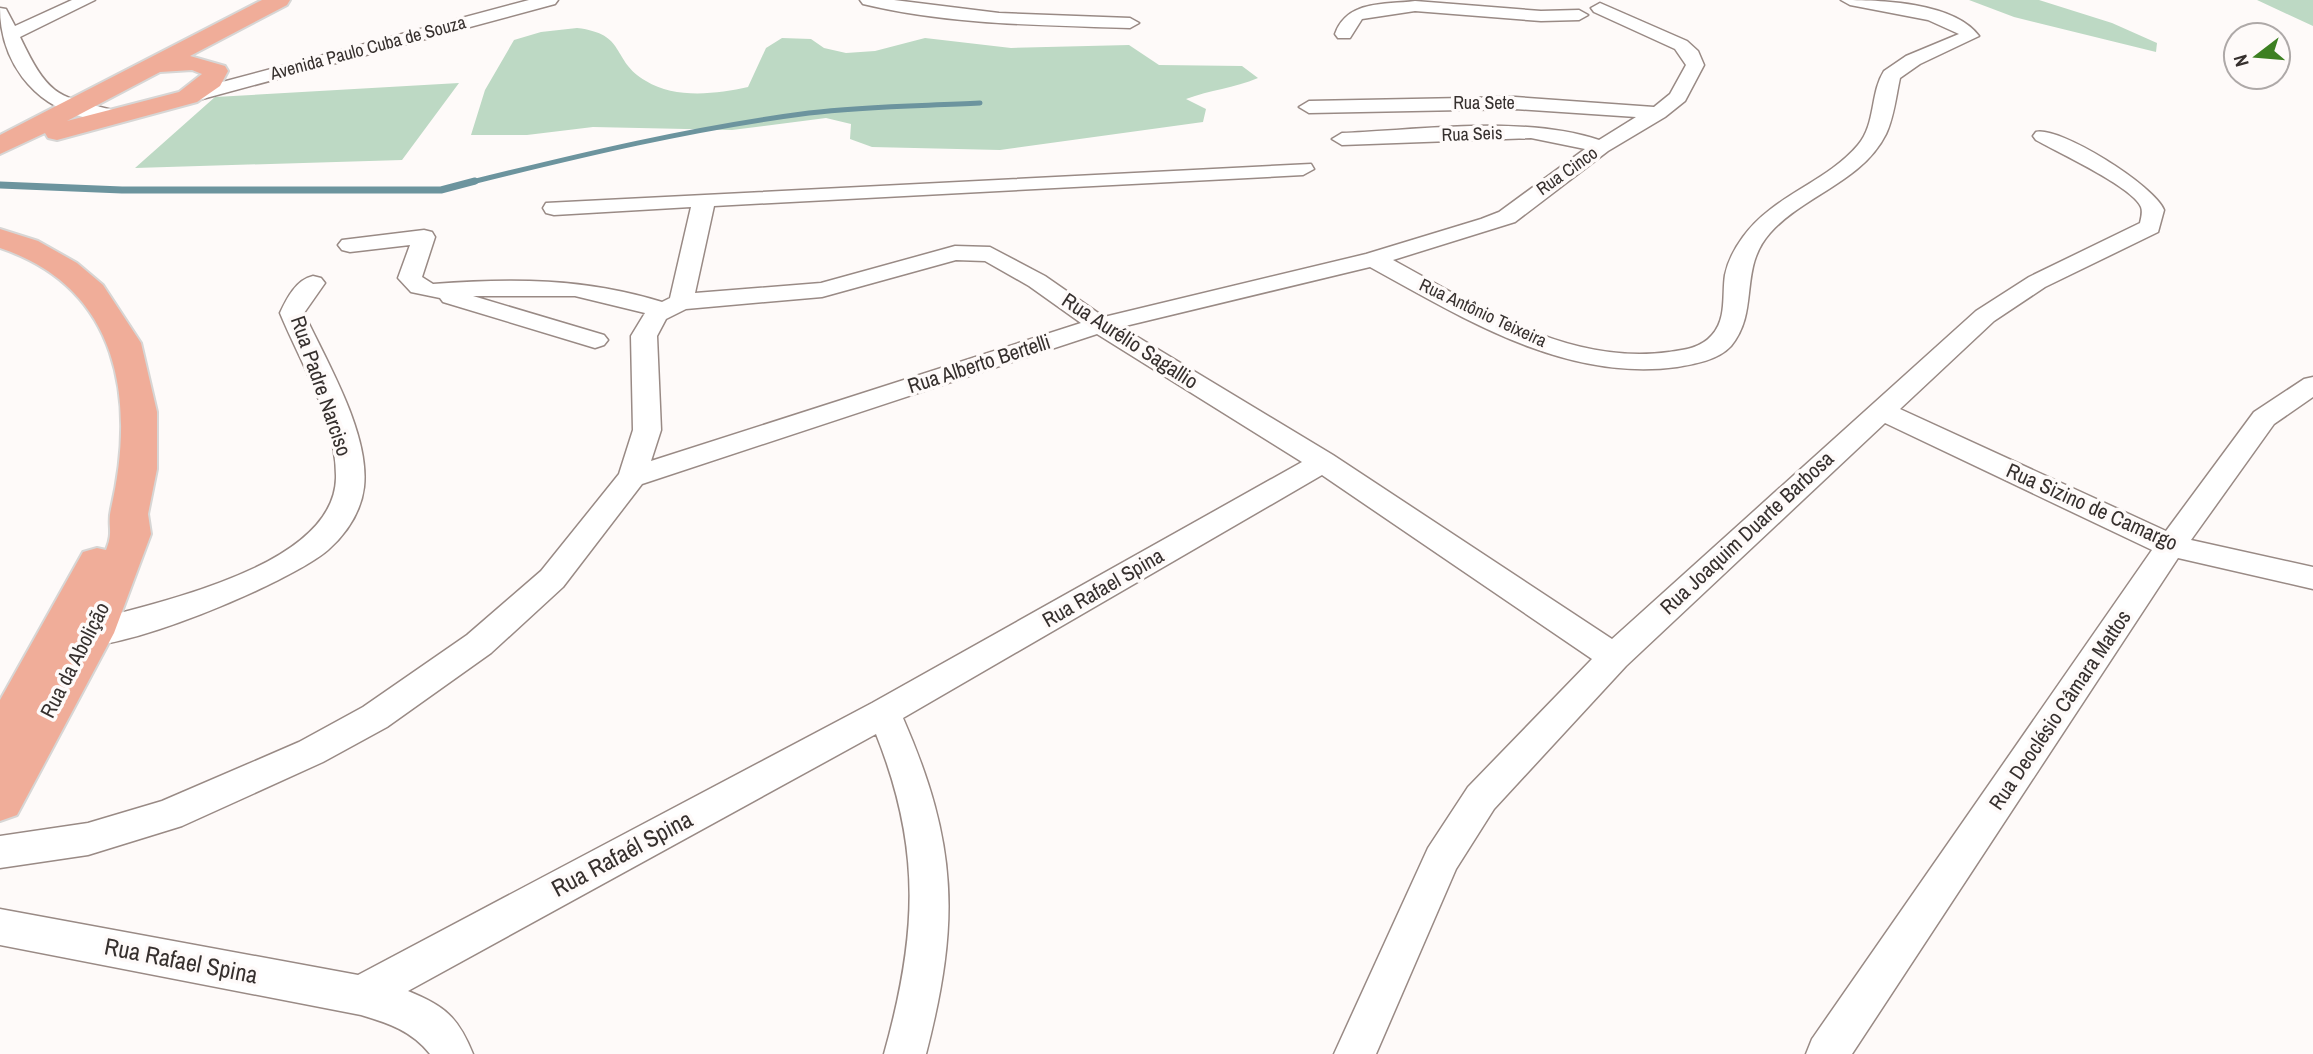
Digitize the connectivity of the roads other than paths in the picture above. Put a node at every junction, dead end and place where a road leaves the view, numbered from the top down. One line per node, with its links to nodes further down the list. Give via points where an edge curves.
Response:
1 (86, 0): 14 (street)
2 (279, 0): 12 (main road)
3 (516, 0): 10 (street, Avenida Paulo Cuba de Souza)
4 (549, 0): 17 (street, Avenida Paulo Cuba de Souza)
5 (869, 0): 11 (street, via 971,15)
6 (1850, 0): 32 (street, Rua Antônio Teixeira, via 1949,20 1970,36 1913,60 1891,75 1876,134 1866,148 1775,214 1748,244 1739,267 1731,328 1704,353 1636,365 1598,360 1484,317)
7 (456, 6): 10 (street)
8 (1580, 7): 13 (street, Rua Cinco, via 1508,12 1426,6 1380,9 1357,14); 20 (street, Rua Cinco, via 1662,36 1691,55 1695,65 1678,97)
9 (0, 13): 14 (street)
10 (429, 23): 16 (street, Avenida Paulo Cuba de Souza, via 294,60)
11 (1130, 23)
12 (224, 28): 15 (main road); 16 (main road, via 199,50)
13 (1344, 34)
14 (10, 35): 19 (street, via 24,67 45,94)
15 (146, 67): 16 (main road); 19 (main road)
16 (205, 67): 17 (main road, via 211,81)
17 (187, 97): 21 (main road)
18 (1309, 107): 20 (street, Rua Sete, via 1524,103)
19 (69, 108): 21 (street); 24 (main road)
20 (1658, 113): 25 (street, Rua Cinco)
21 (114, 116): 26 (main road)
22 (2043, 136): 39 (street, Rua Joaquim Duarte Barbosa, via 2137,191 2151,204 2150,227 2037,282 1984,316)
23 (1342, 139): 25 (street, Rua Seis, via 1531,132)
24 (0, 146)
25 (1601, 147): 32 (street, Rua Cinco, via 1507,217)
26 (0, 153)
27 (1303, 169): 28 (street)
28 (704, 200): 29 (street); 35 (street)
29 (554, 208)
30 (0, 237): 44 (main road, Rua da Abolição, via 66,270 92,292 125,343 140,412 139,469 129,514 132,534)
31 (351, 244): 34 (street, via 424,237 410,278)
32 (1373, 259): 36 (street, Rua Alberto Bertelli)
33 (313, 283): 44 (street, Rua Padre Narciso, via 292,313 343,436 351,474 348,500 334,526 291,561 242,586 156,616)
34 (431, 290): 35 (street, via 573,287); 37 (street)
35 (672, 306): 36 (street, Rua Aurélio Sagallio, via 809,292 973,251 990,254 1037,281); 41 (street, via 648,325 643,336 646,430)
36 (1100, 325): 40 (street, Rua Aurélio Sagallio); 41 (street, Rua Alberto Bertelli)
37 (595, 340)
38 (2313, 385): 42 (street, Rua Deoclésio Câmara Mattos, via 2264,418)
39 (1879, 410): 42 (street, Rua Sizino de Camargo); 45 (street, Rua Joaquim Duarte Barbosa)
40 (1323, 462): 45 (street, Rua Aurélio Sagallio); 46 (street, Rua Rafael Spina)
41 (632, 477): 49 (street, via 552,579 479,645 375,717 311,752 169,815 88,839)
42 (2171, 546): 43 (street, Rua Sizino de Camargo); 55 (street, Rua Deoclésio Câmara Mattos)
43 (2313, 578)
44 (75, 636): 47 (main road, Rua da Abolição); 48 (main road, Rua da Abolição)
45 (1614, 657): 54 (street, Rua Joaquim Duarte Barbosa, via 1475,808 1441,860)
46 (884, 713): 51 (street, Rua Rafaél Spina); 53 (street, via 904,762 926,840 931,927 919,1007)
47 (0, 739)
48 (0, 800)
49 (0, 852)
50 (0, 927): 51 (street, Rua Rafael Spina)
51 (361, 995): 52 (street, via 418,1014 449,1045)
52 (452, 1054)
53 (905, 1054)
54 (1355, 1054)
55 (1827, 1054)

